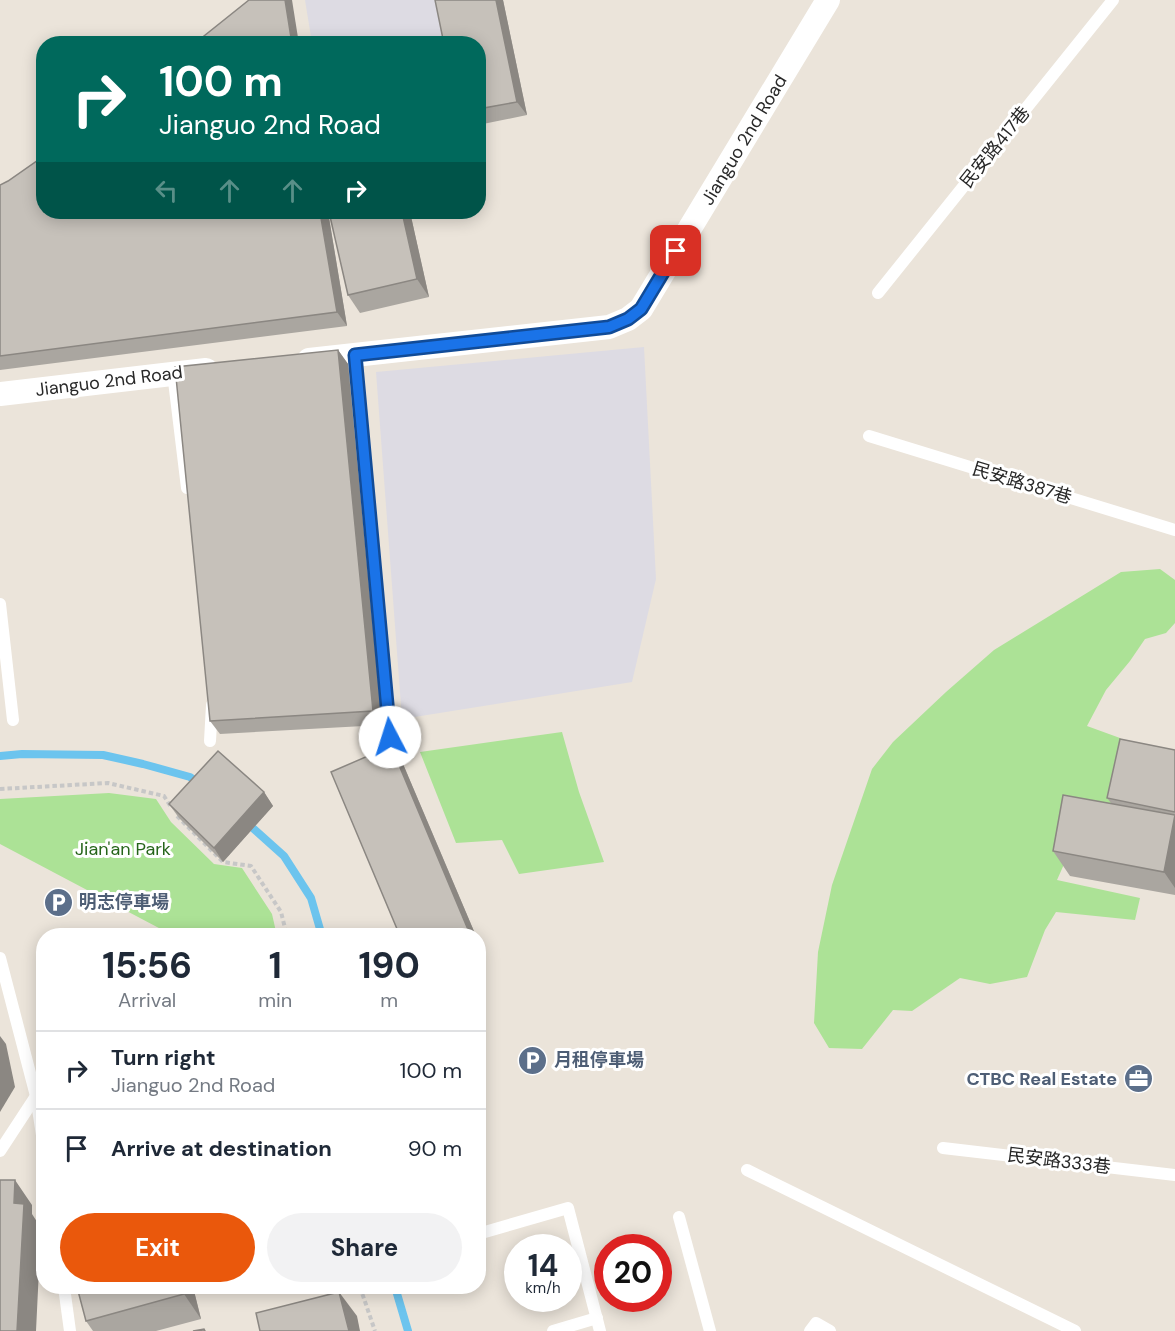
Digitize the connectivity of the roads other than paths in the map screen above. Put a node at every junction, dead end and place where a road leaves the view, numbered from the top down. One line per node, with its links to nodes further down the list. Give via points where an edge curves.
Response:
1 (828, 0): 4 (street, Jianguo 2nd Road, via 641,309 628,319 609,327)
2 (1113, 0): 3 (lane, 民安路417巷)
3 (878, 293)
4 (355, 355): 5 (street, Jianguo 2nd Road); 15 (lane)
5 (287, 362)
6 (230, 368): 7 (street, Jianguo 2nd Road)
7 (173, 373): 8 (street, Jianguo 2nd Road); 10 (lane)
8 (0, 394)
9 (870, 436): 11 (lane, 民安路387巷)
10 (189, 501)
11 (1175, 530)
12 (0, 604): 14 (lane)
13 (212, 688): 16 (lane)
14 (14, 720)
15 (390, 737)
16 (210, 741)
17 (0, 958): 18 (lane)
18 (5, 997): 19 (lane)
19 (36, 1096): 21 (lane)
20 (944, 1148): 23 (lane, 民安路333巷)
21 (0, 1151)
22 (747, 1170): 33 (lane)
23 (1175, 1175)
24 (679, 1217): 30 (lane)
25 (486, 1232): 27 (lane, via 568,1208)
26 (65, 1294): 28 (lane)
27 (598, 1325): 29 (lane)
28 (70, 1331)
29 (553, 1331)
30 (710, 1331)
31 (810, 1331): 32 (lane, via 816,1323)
32 (830, 1331)
33 (1075, 1331)

